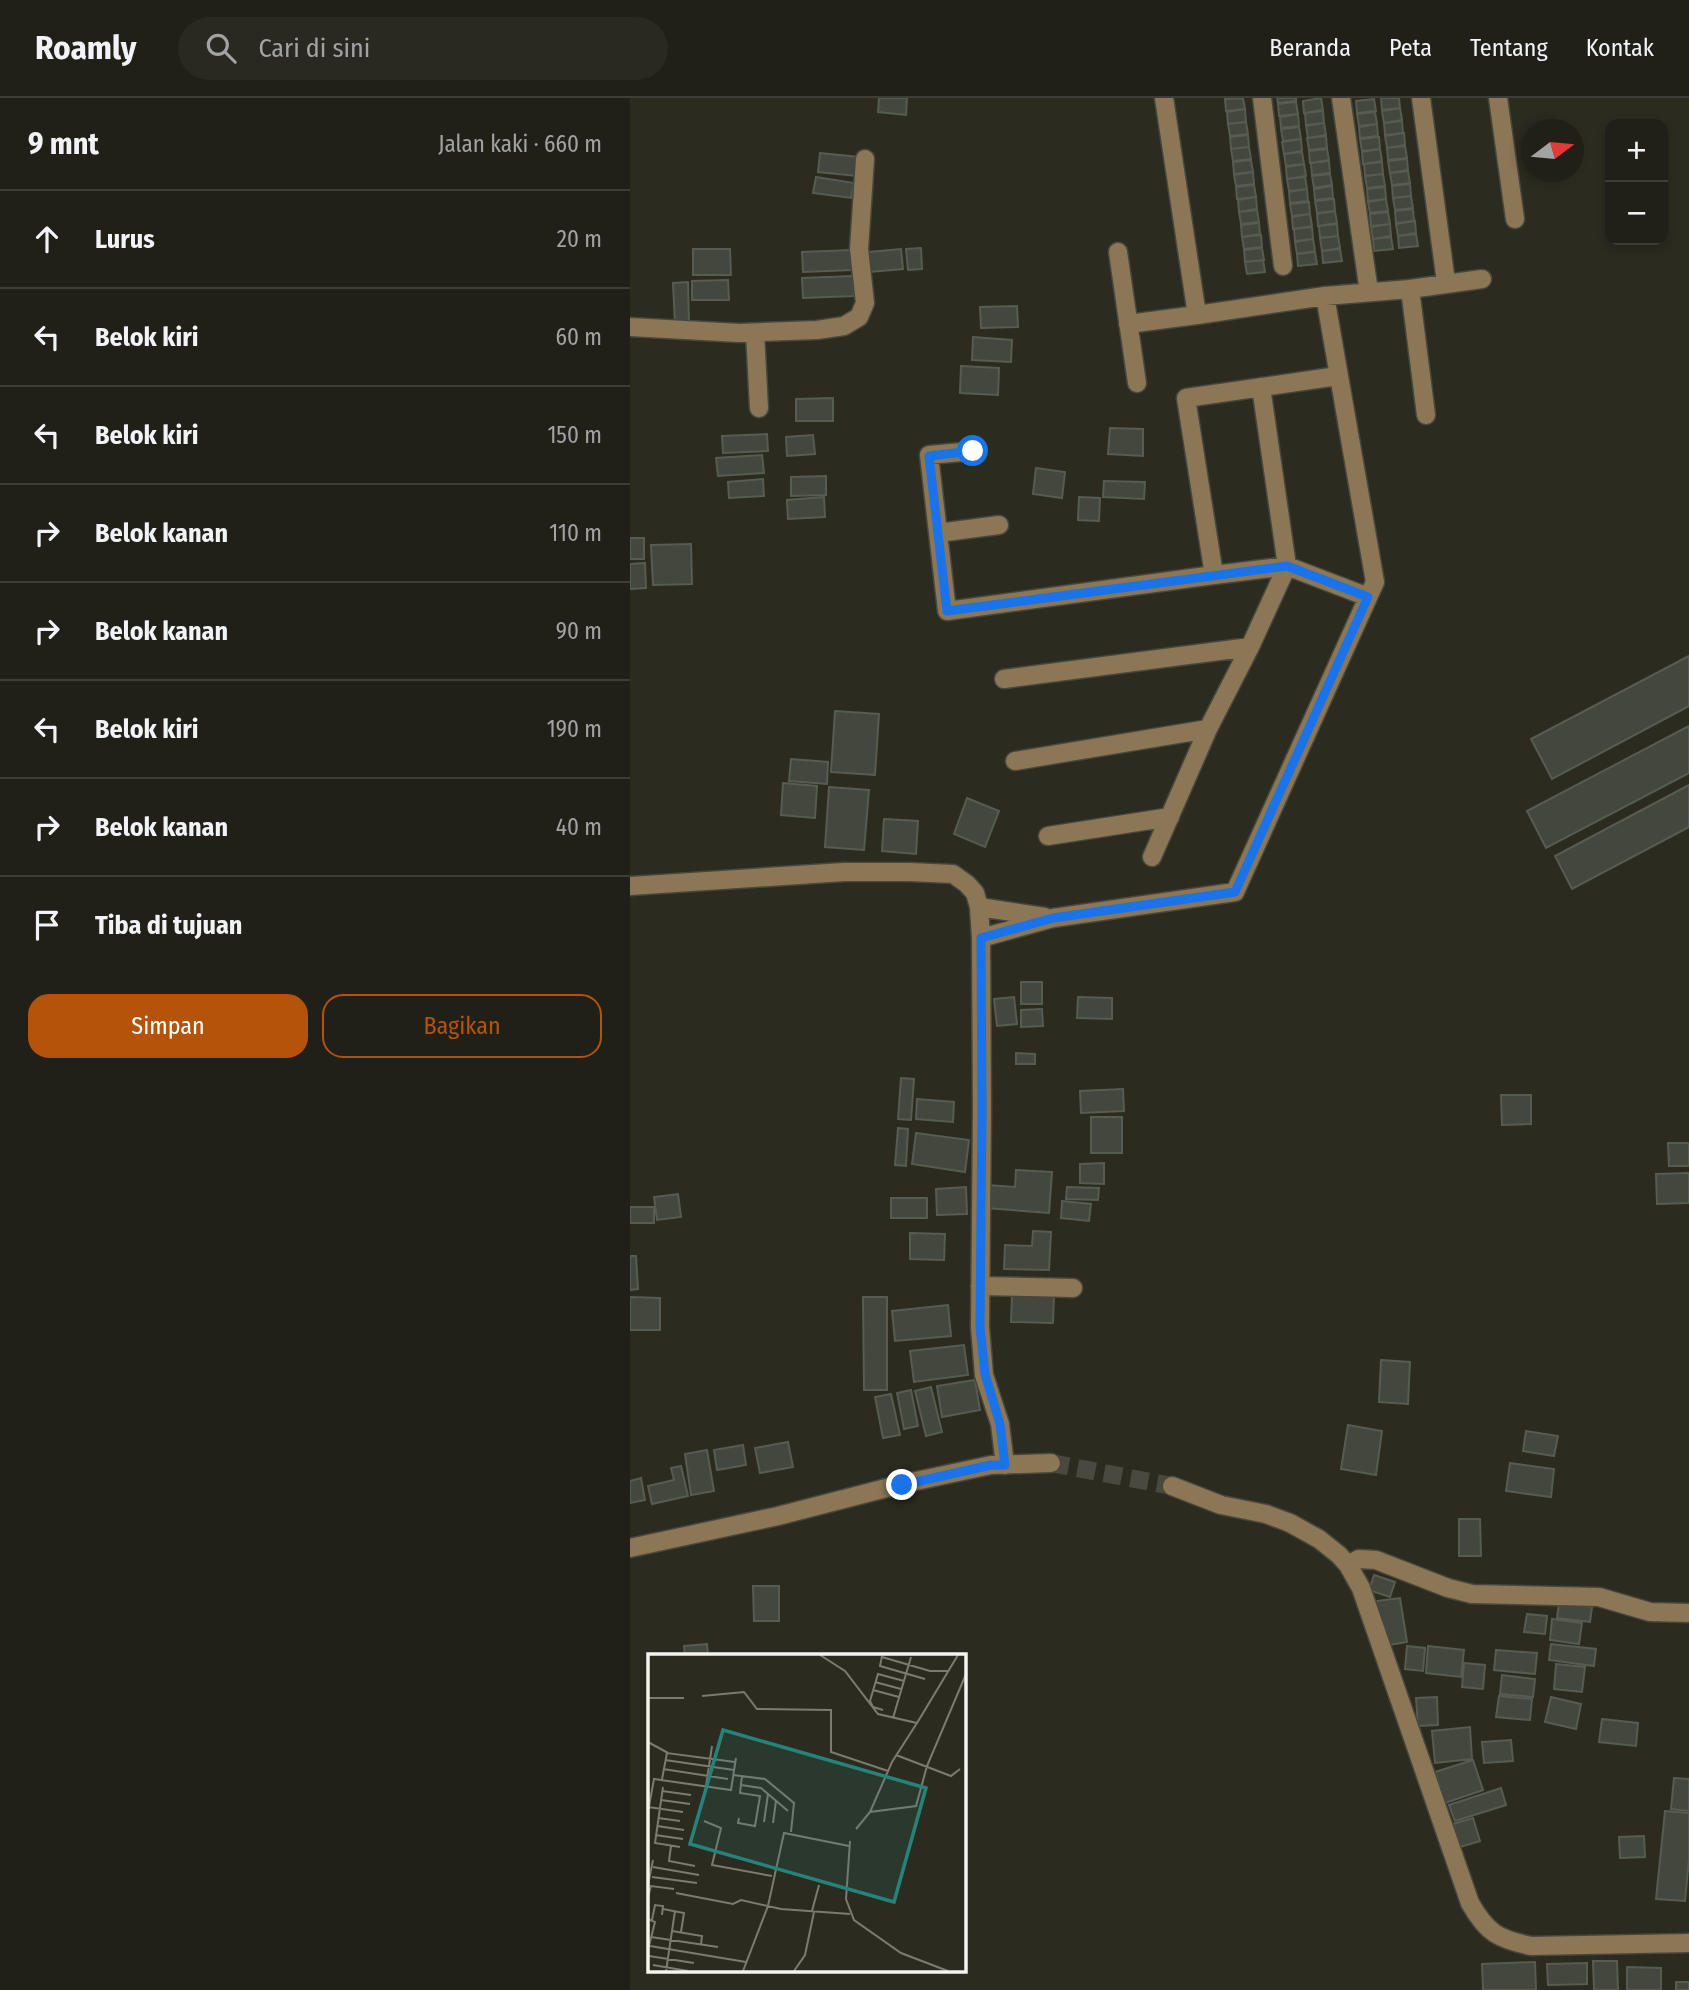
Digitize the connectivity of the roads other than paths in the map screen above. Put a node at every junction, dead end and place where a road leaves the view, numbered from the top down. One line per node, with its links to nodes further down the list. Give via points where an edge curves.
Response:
1 (1164, 98): 15 (street)
2 (1262, 98): 9 (street)
3 (1341, 98): 13 (street)
4 (1421, 98): 11 (street)
5 (1499, 98): 7 (street)
6 (865, 159): 18 (street, via 859,248 865,303 859,317 844,326)
7 (1515, 219)
8 (1118, 253): 16 (street)
9 (1283, 266)
10 (1482, 279): 11 (street)
11 (1446, 282): 12 (street)
12 (1410, 289): 13 (street); 23 (street)
13 (1369, 292): 14 (street)
14 (1325, 296): 15 (street); 19 (street)
15 (1197, 315): 16 (street)
16 (1128, 324): 20 (street)
17 (630, 327): 18 (street)
18 (755, 333): 22 (street)
19 (1338, 376): 21 (street); 29 (street, via 1375,582)
20 (1136, 383)
21 (1261, 387): 27 (street); 28 (street, via 1186,398)
22 (759, 408)
23 (1426, 415)
24 (973, 451): 26 (street, via 929,456)
25 (999, 525): 26 (street)
26 (938, 533): 28 (street, via 947,611)
27 (1287, 566): 28 (street); 29 (street); 30 (street)
28 (1213, 576)
29 (1368, 597): 39 (street, via 1235,892)
30 (1250, 647): 31 (street); 32 (street)
31 (1004, 679)
32 (1208, 729): 33 (street); 34 (street)
33 (1015, 761)
34 (1170, 817): 35 (street); 36 (street)
35 (1048, 836)
36 (1152, 857)
37 (630, 886): 38 (street, via 832,872 953,874 975,893)
38 (979, 907): 39 (street); 40 (street)
39 (1053, 918): 40 (street)
40 (981, 938): 41 (street)
41 (980, 1286): 42 (street); 44 (street, via 985,1374 1000,1424)
42 (1073, 1288)
43 (1051, 1463): 44 (street)
44 (1005, 1465): 46 (street)
45 (1171, 1486): 47 (street, via 1221,1505 1290,1522 1319,1539)
46 (630, 1548)
47 (1348, 1565): 48 (street, via 1359,1559 1376,1560 1472,1594 1599,1597 1650,1612); 49 (street, via 1361,1588 1458,1871 1481,1922 1493,1934 1531,1946)
48 (1689, 1613)
49 (1689, 1943)

